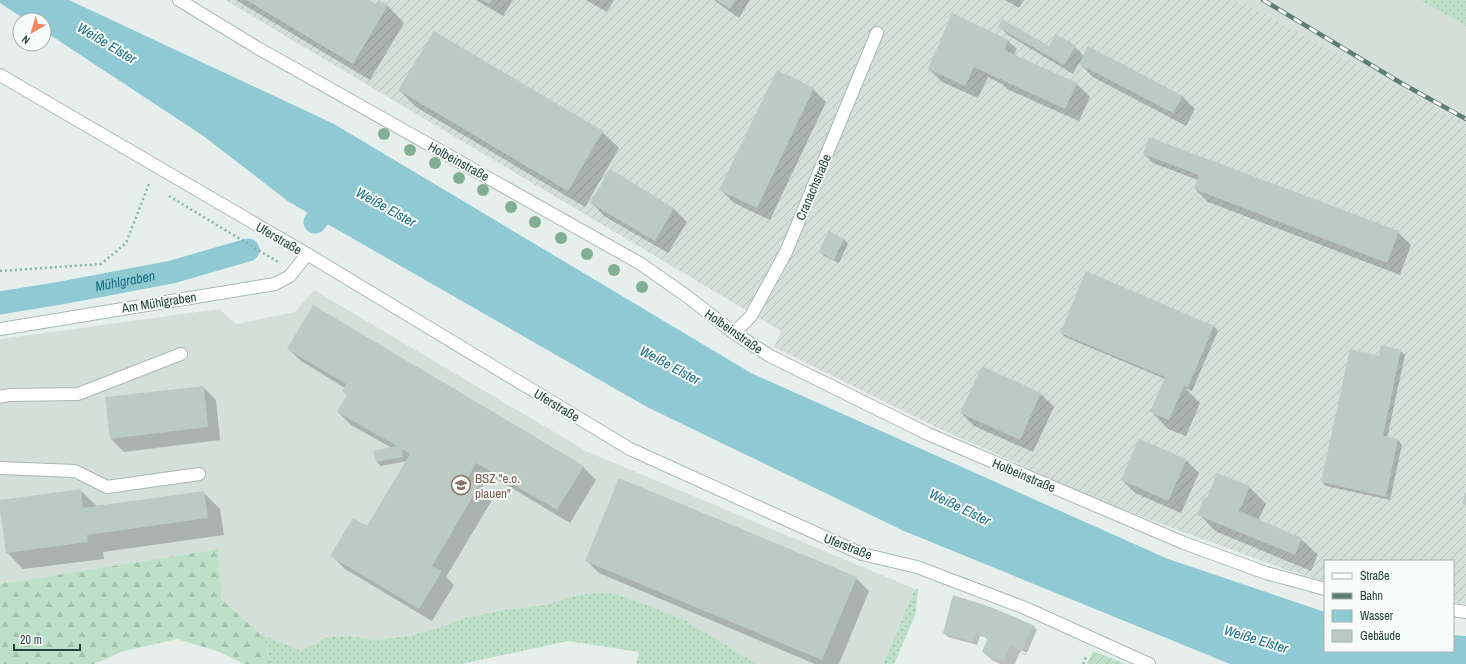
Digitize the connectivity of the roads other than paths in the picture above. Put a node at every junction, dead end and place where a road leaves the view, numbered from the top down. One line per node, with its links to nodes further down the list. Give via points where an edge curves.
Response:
1 (179, 0): 6 (street, Holbeinstraße, via 256,47 641,264)
2 (877, 33): 6 (street, Cranachstraße, via 786,252 751,316)
3 (0, 75): 4 (street, Uferstraße)
4 (307, 254): 5 (street, Am Mühlgraben, via 290,276 275,284); 14 (street, Uferstraße, via 630,449 862,554 917,567 1025,608)
5 (0, 329)
6 (734, 333): 11 (street, Holbeinstraße, via 770,356 935,437 1184,543 1266,574)
7 (181, 354): 8 (street, via 78,394)
8 (0, 396)
9 (0, 468): 10 (street, via 75,471 107,487)
10 (199, 474)
11 (1324, 589)
12 (1454, 610): 13 (street)
13 (1466, 612)
14 (1149, 664)

